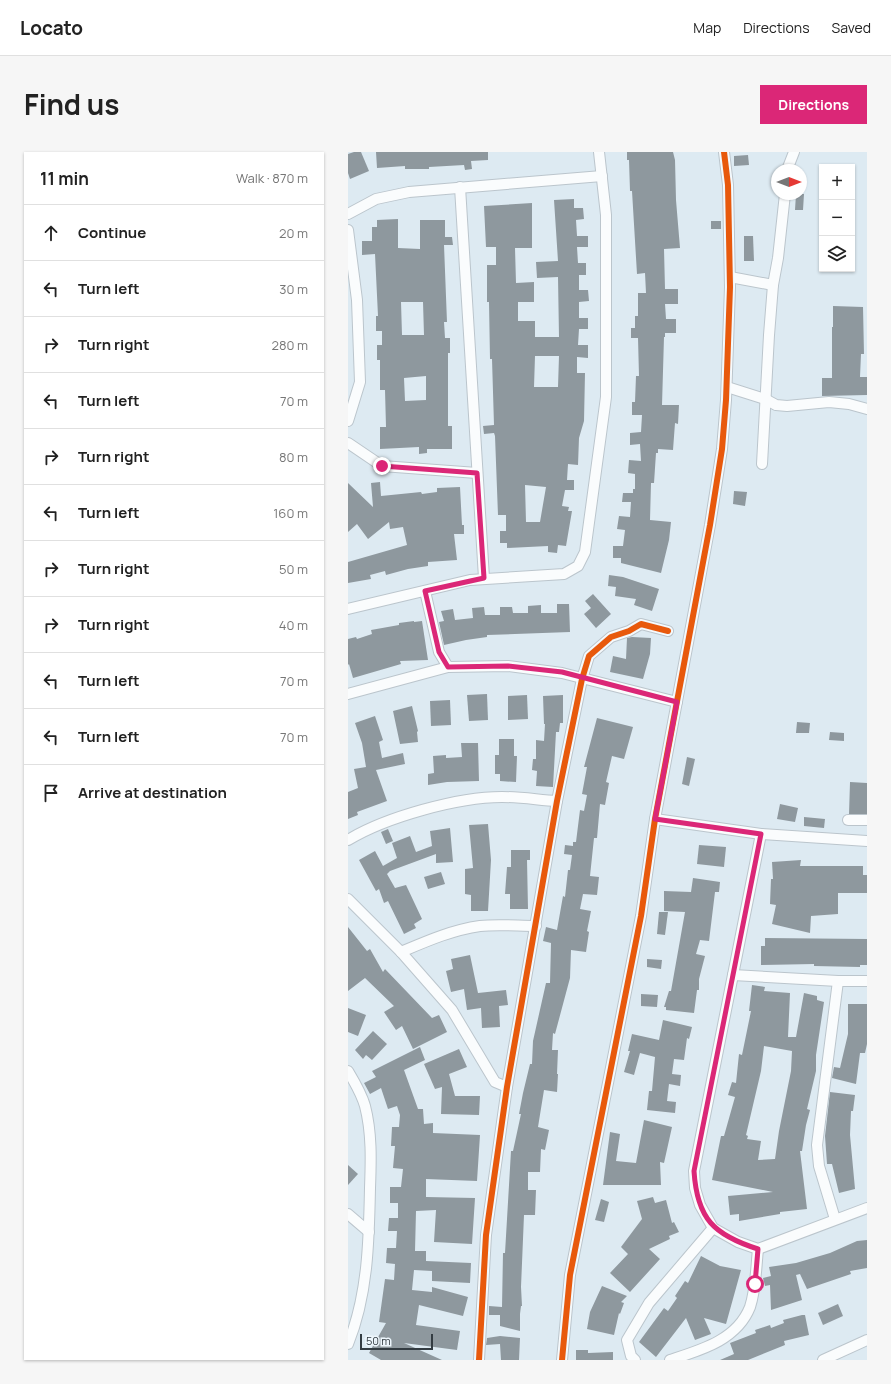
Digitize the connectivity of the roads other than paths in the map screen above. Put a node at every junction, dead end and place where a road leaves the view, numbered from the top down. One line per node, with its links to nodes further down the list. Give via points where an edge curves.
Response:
1 (599, 152): 5 (street)
2 (724, 152): 10 (street, via 728,185)
3 (794, 152): 4 (street)
4 (789, 164)
5 (602, 176): 6 (street); 19 (street, via 606,215 606,397 585,552 578,566 564,574)
6 (460, 187): 8 (street, via 376,198); 18 (street)
7 (784, 200): 11 (street)
8 (348, 214)
9 (348, 230): 15 (street, via 357,300 360,382)
10 (730, 277): 11 (street); 12 (street)
11 (773, 285): 13 (street)
12 (727, 387): 13 (street); 26 (street, via 722,449 710,525)
13 (765, 399): 14 (street, via 776,405 829,402); 17 (street)
14 (867, 409)
15 (348, 421)
16 (348, 443): 18 (street, via 382,466)
17 (762, 464)
18 (477, 473): 19 (street)
19 (484, 578): 20 (street)
20 (425, 591): 21 (street); 23 (street, via 439,652)
21 (348, 609)
22 (668, 631): 24 (street, via 641,624 611,637 589,656)
23 (448, 667): 24 (street, via 508,666 562,672); 25 (street)
24 (582, 679): 26 (street); 27 (street)
25 (348, 694)
26 (677, 702): 28 (street)
27 (557, 801): 32 (street, via 502,797 474,799 390,820); 35 (street)
28 (655, 819): 31 (street); 51 (street, via 641,916 570,1276)
29 (848, 820): 30 (street)
30 (867, 820)
31 (761, 834): 33 (street); 37 (street)
32 (348, 840)
33 (867, 841)
34 (348, 899): 36 (street)
35 (536, 926): 36 (street, via 482,926 437,937); 41 (street)
36 (401, 952): 41 (street, via 452,1010 495,1082)
37 (733, 975): 38 (street); 45 (street, via 694,1171 700,1205)
38 (838, 981): 39 (street); 44 (street, via 817,1145 819,1166)
39 (867, 981)
40 (348, 1071): 46 (street, via 365,1106 371,1141)
41 (507, 1087): 50 (street, via 486,1235)
42 (867, 1208): 44 (street)
43 (348, 1214): 46 (street)
44 (835, 1219): 47 (street)
45 (713, 1228): 47 (street, via 738,1242); 52 (street, via 649,1303 627,1340 631,1356)
46 (369, 1232): 49 (street, via 363,1289 356,1324)
47 (758, 1249): 53 (street, via 750,1307 741,1324 728,1336 704,1349)
48 (867, 1340): 54 (street)
49 (348, 1344)
50 (480, 1360)
51 (562, 1360)
52 (635, 1360)
53 (670, 1360)
54 (823, 1360)

